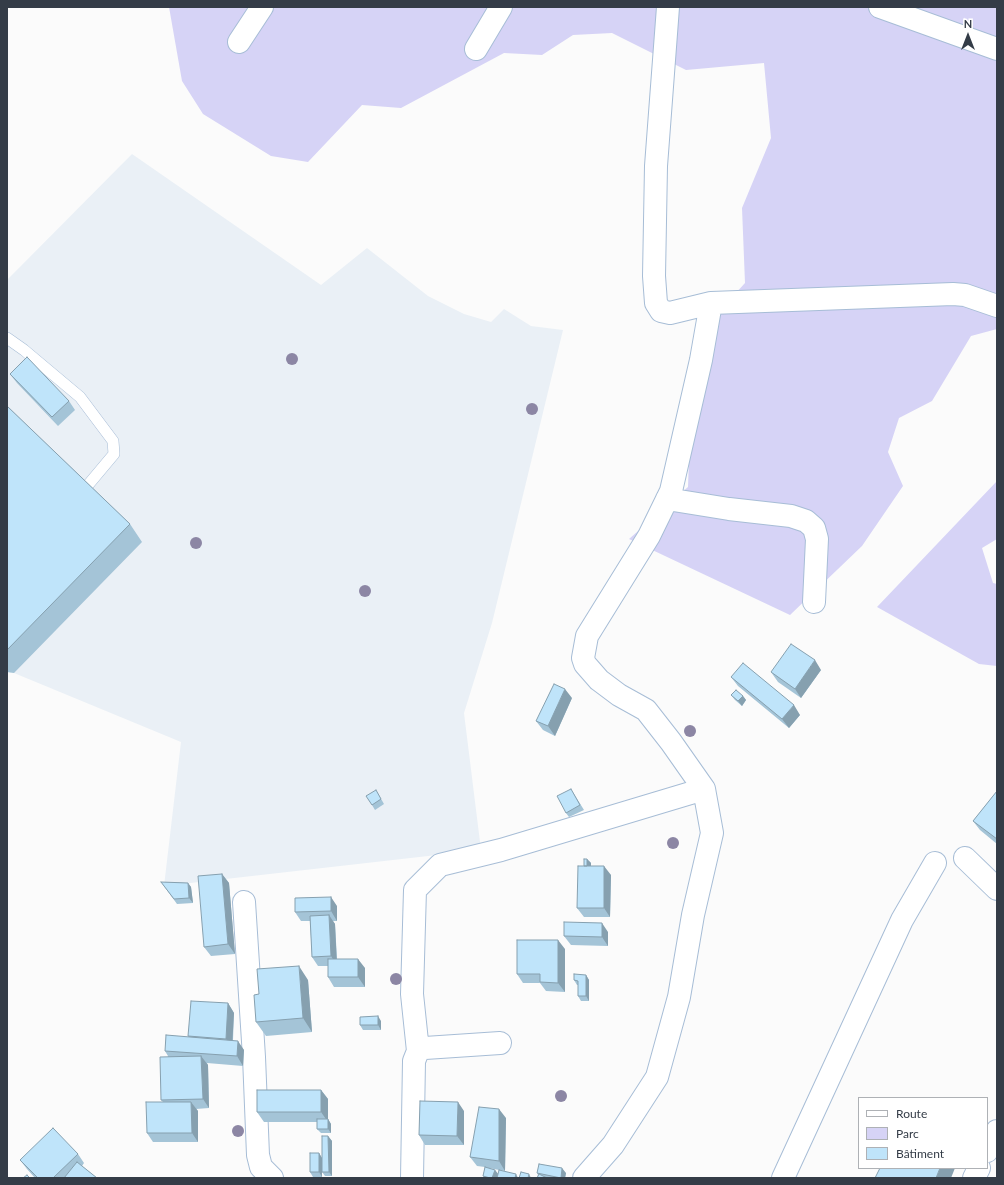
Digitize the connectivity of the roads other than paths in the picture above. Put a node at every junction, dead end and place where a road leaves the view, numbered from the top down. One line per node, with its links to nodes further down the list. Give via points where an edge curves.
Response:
1 (262, 7): 5 (street)
2 (501, 7): 6 (street)
3 (668, 7): 8 (street, via 656,166 656,303 661,311 670,313)
4 (880, 7): 7 (street)
5 (239, 42)
6 (476, 49)
7 (997, 49)
8 (711, 303): 9 (street, via 953,294); 12 (street, via 675,478)
9 (997, 306)
10 (7, 338): 11 (lane, via 80,397 113,441 114,454)
11 (88, 485)
12 (667, 499): 13 (street, via 791,516 806,521 814,528 817,539); 14 (street, via 649,536 587,636 583,658 599,680 646,710)
13 (814, 602)
14 (704, 789): 20 (street, via 501,850 440,865 416,890 412,994); 26 (street, via 712,833 693,915 679,998 657,1077 613,1145)
15 (965, 858): 17 (street)
16 (935, 864): 27 (street, via 902,920)
17 (997, 889)
18 (244, 902): 24 (street, via 258,1155 261,1167)
19 (500, 1043): 20 (street, via 425,1048)
20 (418, 1051): 25 (street, via 414,1061)
21 (997, 1131): 22 (street)
22 (988, 1149)
23 (978, 1169): 28 (street)
24 (272, 1178)
25 (412, 1178)
26 (584, 1178)
27 (783, 1178)
28 (974, 1178)

